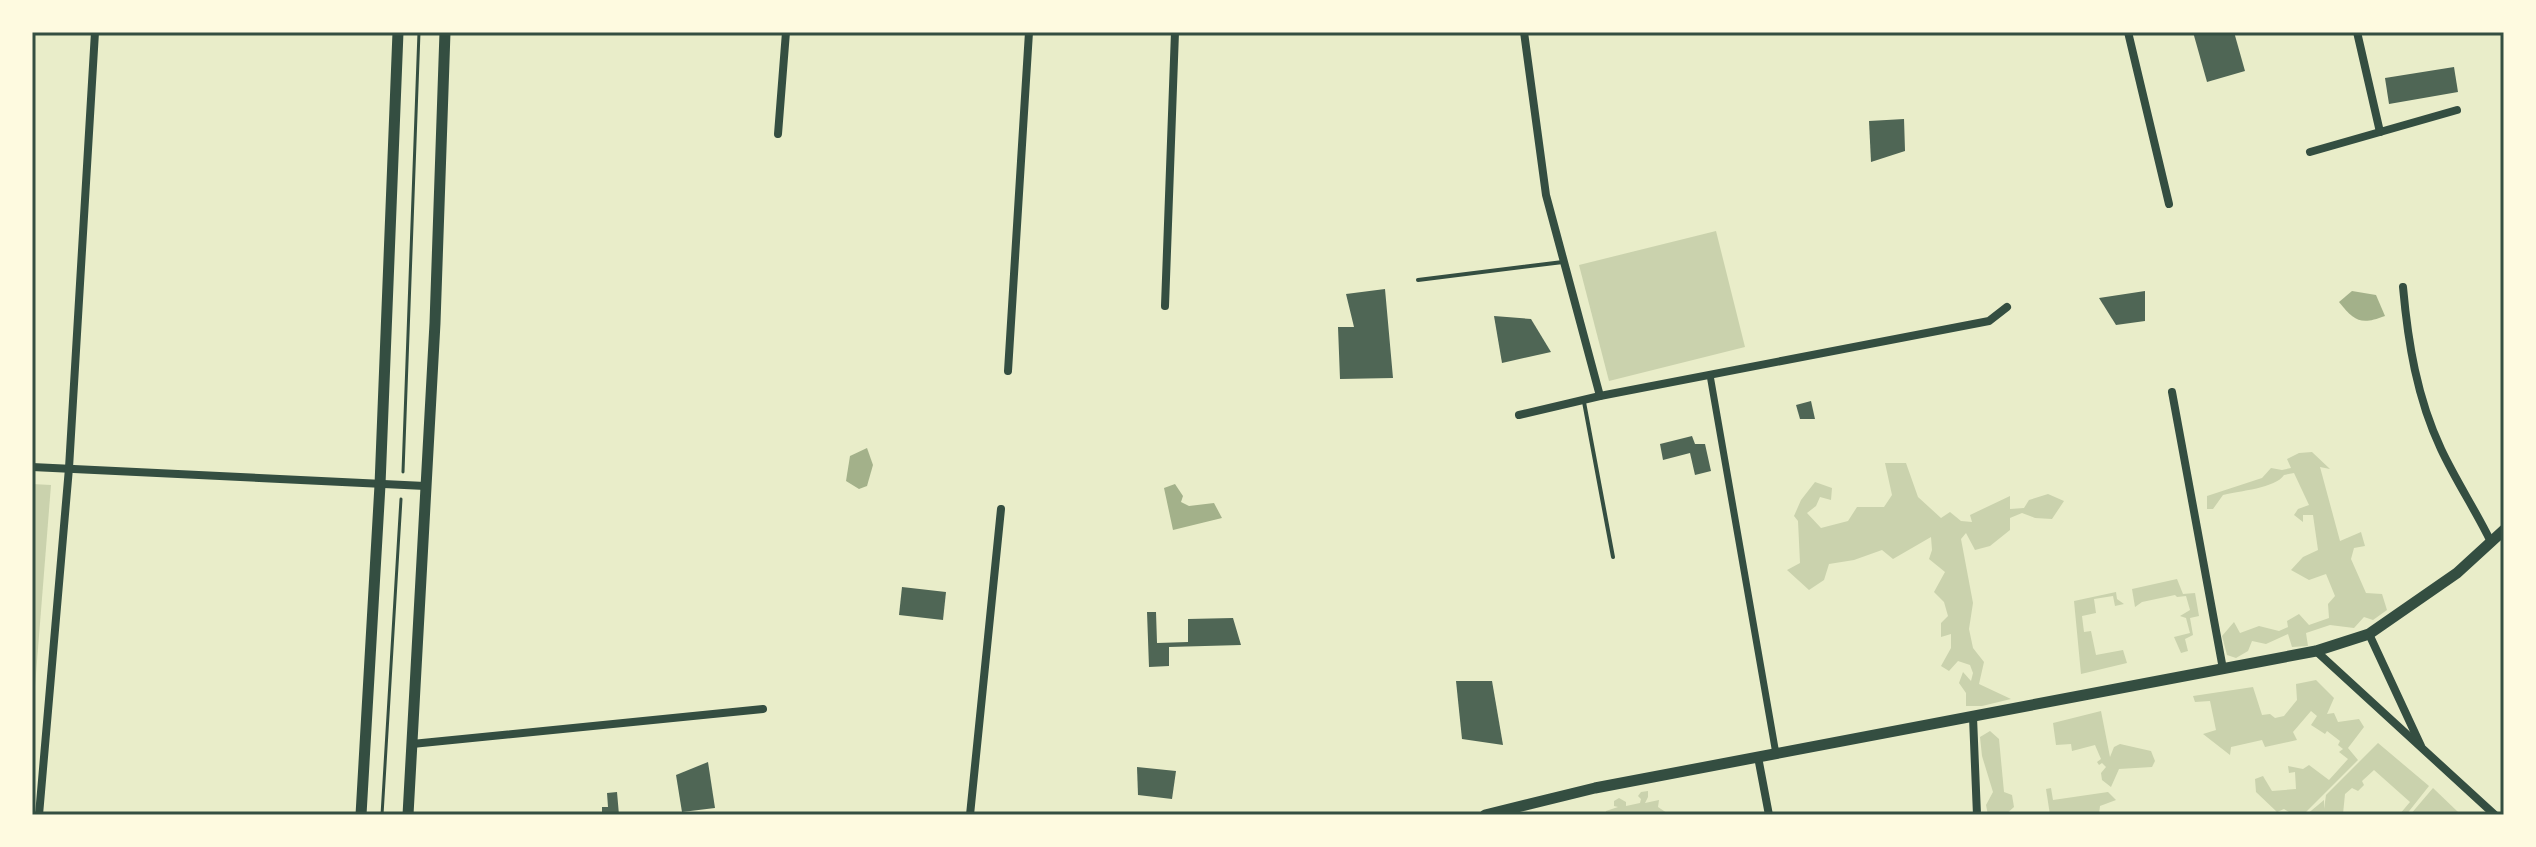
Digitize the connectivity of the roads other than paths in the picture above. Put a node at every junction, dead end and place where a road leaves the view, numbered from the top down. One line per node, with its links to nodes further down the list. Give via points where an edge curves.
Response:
1 (95, 32): 27 (street)
2 (398, 32): 28 (street)
3 (445, 32): 29 (street)
4 (786, 32): 12 (street)
5 (1029, 32): 20 (street)
6 (1175, 32): 18 (street)
7 (1524, 32): 15 (street, via 1546,195)
8 (2128, 32): 14 (street)
9 (2357, 32): 11 (street)
10 (2457, 110): 11 (street)
11 (2380, 132): 13 (street)
12 (778, 134)
13 (2310, 152)
14 (2169, 204)
15 (1563, 262): 16 (lane); 23 (street)
16 (1418, 280)
17 (2403, 287): 32 (street, via 2406,328 2425,409)
18 (1165, 306)
19 (2007, 307): 21 (street, via 1989,321)
20 (1008, 371)
21 (1710, 375): 23 (street); 41 (street)
22 (2172, 392): 36 (street)
23 (1600, 396): 24 (street)
24 (1584, 400): 25 (street); 33 (lane)
25 (1519, 415)
26 (32, 467): 27 (street)
27 (69, 468): 28 (street); 43 (street)
28 (380, 485): 29 (street); 44 (street)
29 (425, 486): 39 (street)
30 (1001, 509): 46 (street)
31 (2504, 530): 32 (street)
32 (2491, 542): 34 (street, via 2457,573)
33 (1613, 557)
34 (2369, 634): 35 (street); 40 (street)
35 (2316, 651): 36 (street); 40 (street)
36 (2223, 669): 38 (street)
37 (763, 709): 39 (street)
38 (1973, 717): 41 (street); 49 (street)
39 (412, 744): 45 (street)
40 (2423, 750): 50 (street)
41 (1776, 754): 42 (street)
42 (1758, 757): 47 (street); 48 (street)
43 (39, 815)
44 (361, 815)
45 (408, 815)
46 (970, 815)
47 (1485, 815)
48 (1769, 815)
49 (1977, 815)
50 (2495, 815)

